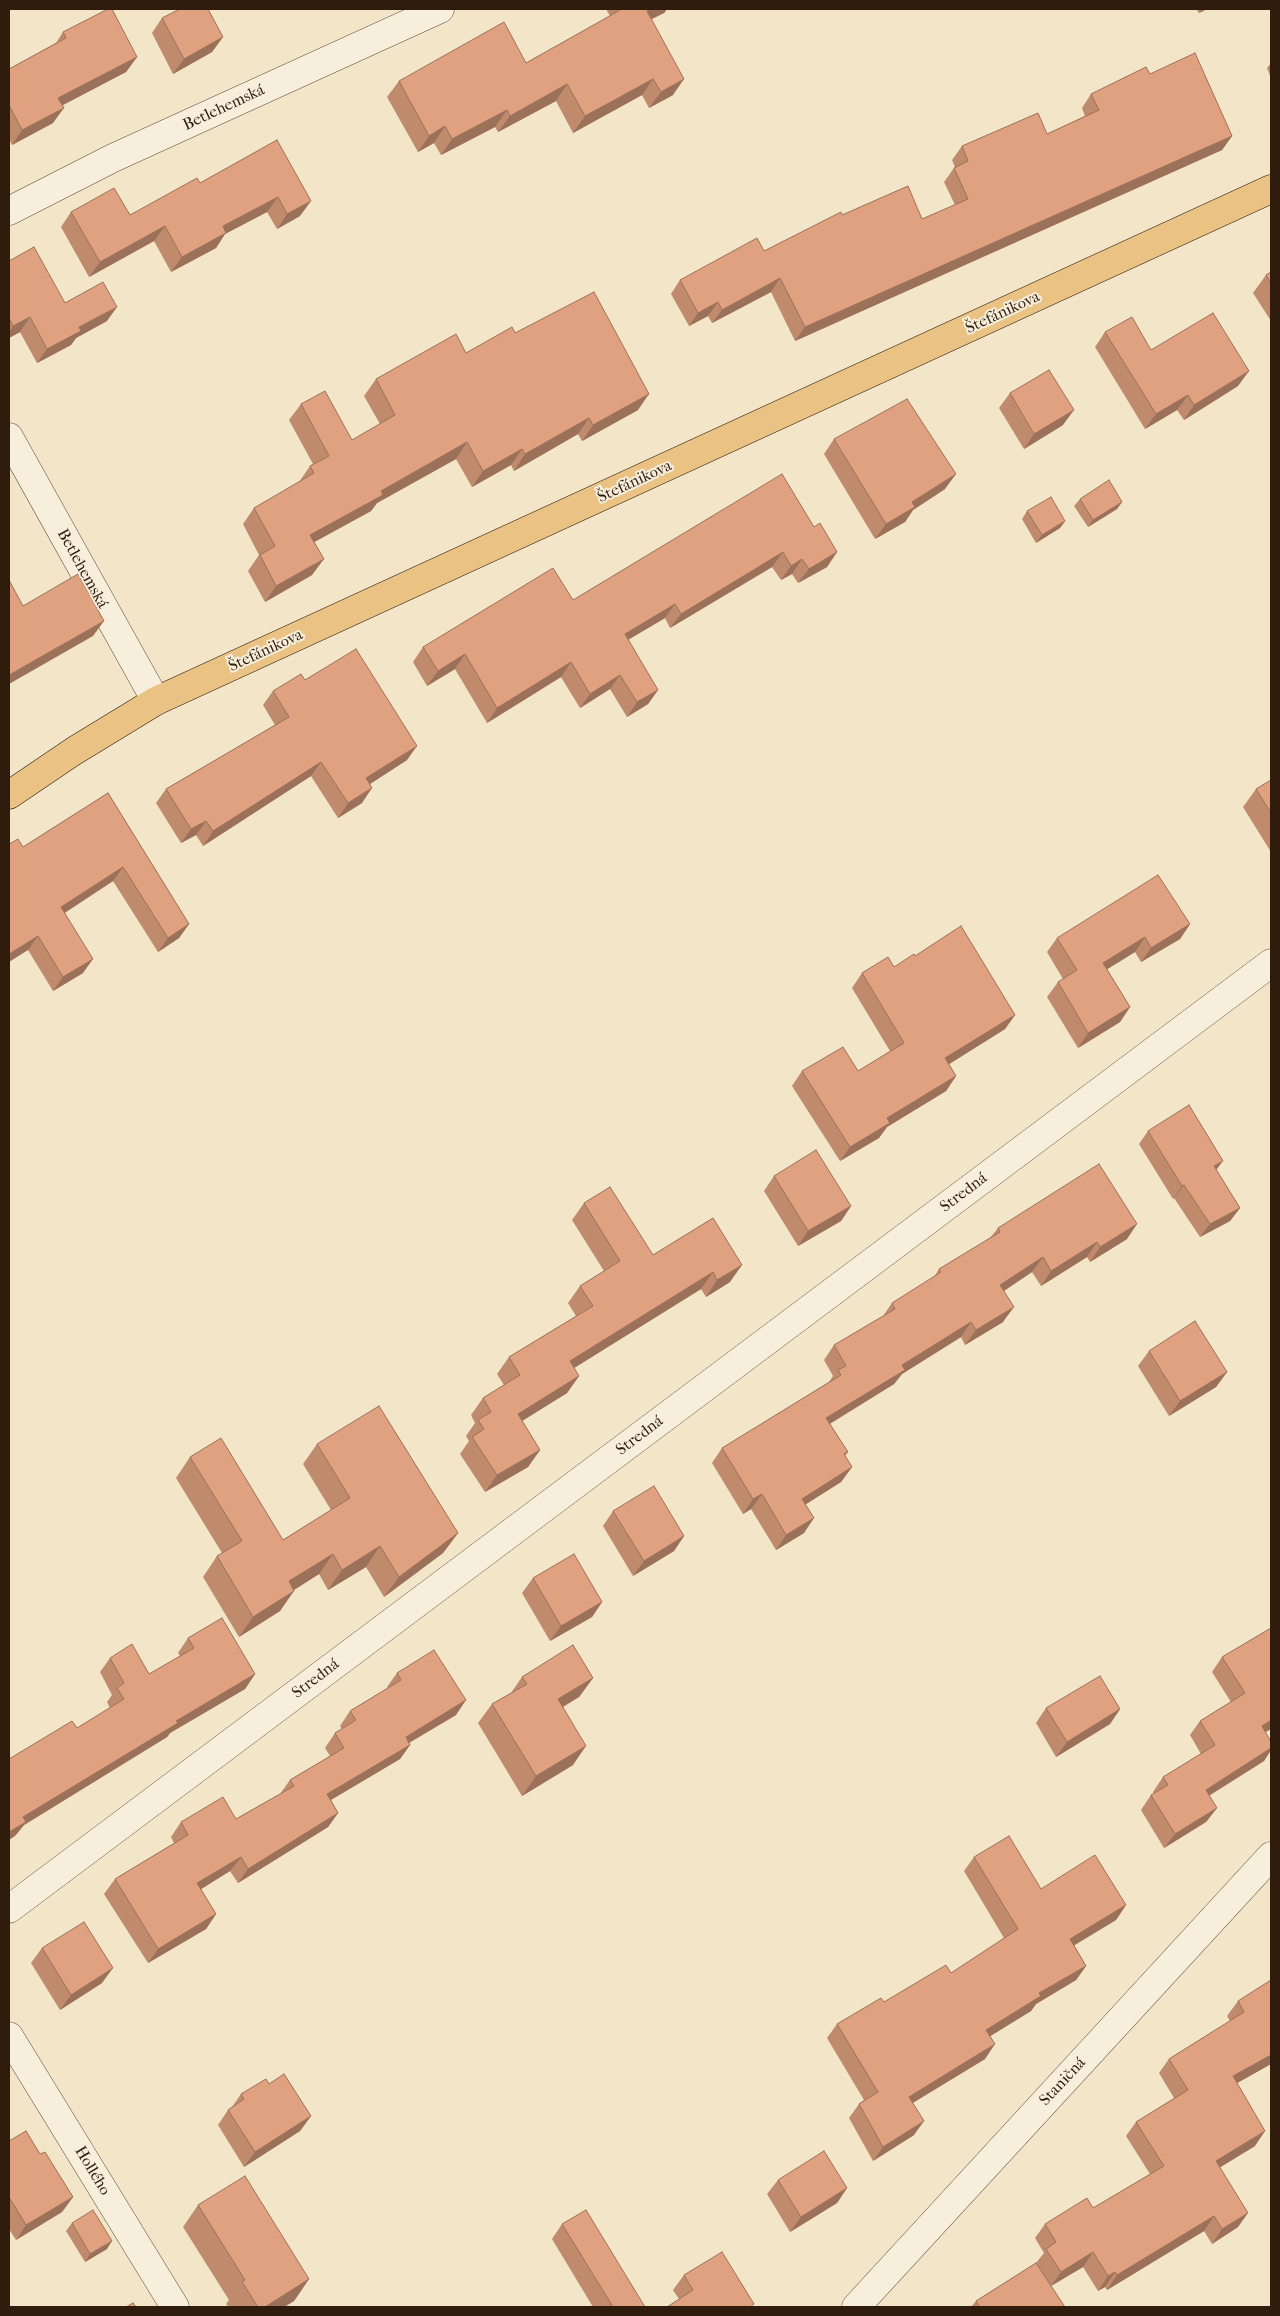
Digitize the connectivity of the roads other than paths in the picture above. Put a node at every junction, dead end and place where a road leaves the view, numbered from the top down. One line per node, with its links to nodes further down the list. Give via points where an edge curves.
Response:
1 (440, 9): 3 (street, Betlehemská, via 113,158)
2 (1271, 190): 5 (main road, Štefánikova)
3 (9, 211)
4 (9, 437): 5 (street, Betlehemská)
5 (156, 701): 6 (main road, Štefánikova)
6 (9, 794)
7 (1271, 963): 9 (street, Stredná)
8 (1271, 1856): 12 (street, Staničná)
9 (9, 1909)
10 (9, 2036): 11 (street, Hollého)
11 (175, 2307)
12 (856, 2307)

